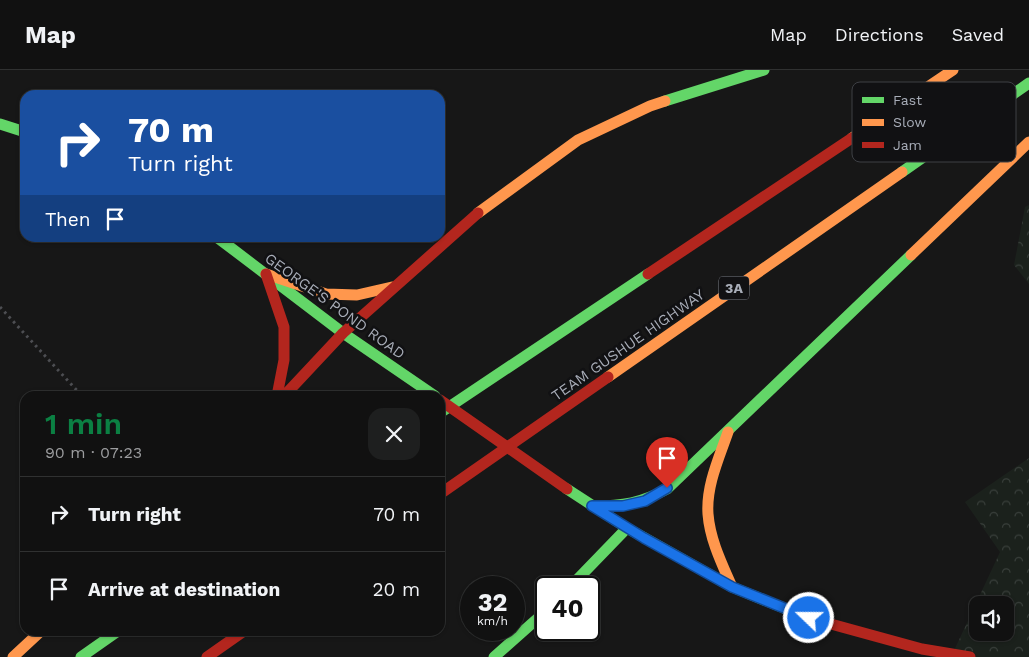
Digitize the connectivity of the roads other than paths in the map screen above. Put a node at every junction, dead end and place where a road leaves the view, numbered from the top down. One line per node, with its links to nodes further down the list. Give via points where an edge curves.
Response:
1 (764, 70): 15 (main road, via 650,106 578,140 484,207)
2 (953, 70): 3 (main road)
3 (935, 82)
4 (1029, 83): 5 (main road, TEAM GUSHUE HIGHWAY / 3A)
5 (1016, 92)
6 (0, 124): 7 (main road)
7 (20, 130)
8 (852, 138): 21 (main road)
9 (1029, 142): 10 (main road)
10 (1016, 154)
11 (916, 162): 23 (main road, TEAM GUSHUE HIGHWAY / 3A)
12 (1008, 162): 22 (main road)
13 (223, 242): 14 (main road, GEORGE'S POND ROAD)
14 (266, 274): 15 (main road, via 326,294 358,295); 16 (main road, GEORGE'S POND ROAD); 17 (main road, via 284,327 284,360)
15 (396, 286): 16 (main road)
16 (343, 333): 18 (main road); 19 (main road, GEORGE'S POND ROAD)
17 (278, 391)
18 (289, 391)
19 (428, 391)
20 (445, 403): 24 (main road, bridge)
21 (445, 410)
22 (730, 428): 24 (main road, via 660,493 645,501 623,506); 27 (main road, via 712,478 708,513 715,546)
23 (445, 491)
24 (592, 506): 25 (main road)
25 (627, 528): 26 (main road); 27 (main road)
26 (581, 576)
27 (732, 587): 36 (main road, via 809,618 922,649)
28 (535, 621): 35 (main road)
29 (36, 636): 32 (main road)
30 (111, 636): 33 (main road)
31 (237, 636): 34 (main road)
32 (13, 657)
33 (81, 657)
34 (207, 657)
35 (494, 657)
36 (970, 657)

